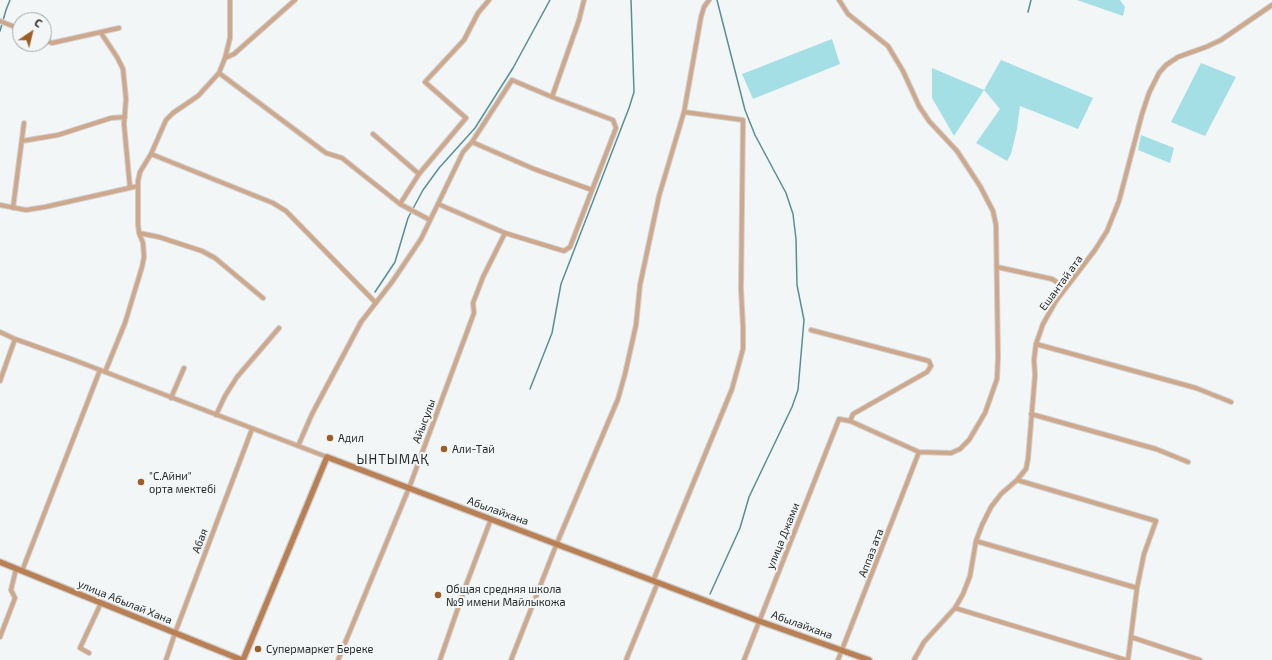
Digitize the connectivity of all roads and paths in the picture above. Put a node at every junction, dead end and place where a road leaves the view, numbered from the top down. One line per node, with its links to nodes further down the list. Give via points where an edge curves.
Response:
1 (230, 0): 13 (street, via 230,38)
2 (295, 0): 13 (street, via 234,54)
3 (489, 0): 23 (street, via 478,13 464,40 425,82 466,118)
4 (584, 0): 15 (street)
5 (709, 0): 16 (street, via 701,17)
6 (839, 0): 34 (street, via 848,14 888,46 919,106 957,151 980,186 993,211 996,225)
7 (1272, 5): 35 (street, Ешантай ата, via 1221,40 1178,57 1159,73 1142,114 1119,201 1107,231 1096,250)
8 (0, 21): 9 (street)
9 (12, 26)
10 (119, 28): 11 (street)
11 (101, 33): 12 (street); 17 (street, via 123,69)
12 (52, 43)
13 (225, 58): 14 (street)
14 (219, 73): 22 (street, via 198,96 166,120); 27 (street, via 326,153 342,158)
15 (552, 97): 21 (street, via 512,80); 26 (street, via 613,120 616,128)
16 (684, 112): 60 (street, via 659,196 640,285 636,325 618,399); 63 (street, via 743,120 743,349 732,389)
17 (125, 117): 20 (street, via 111,118 58,135); 25 (street)
18 (24, 123): 20 (street)
19 (373, 134): 23 (street)
20 (22, 141): 30 (street)
21 (472, 142): 26 (street, via 534,169); 28 (street, via 463,152)
22 (150, 154): 24 (street, via 140,172); 37 (street, via 286,210)
23 (419, 174): 27 (street)
24 (138, 186): 25 (street); 32 (street)
25 (130, 188): 30 (street, via 45,207 26,210)
26 (592, 190): 33 (street, via 570,247 564,251)
27 (400, 204): 31 (street)
28 (438, 204): 31 (street); 33 (street)
29 (0, 205): 30 (street)
30 (13, 208)
31 (430, 220): 37 (street, via 421,238)
32 (139, 233): 36 (street, via 202,251); 44 (street, via 143,243 142,267 125,323)
33 (505, 233): 57 (street, Айысулы, via 473,303 474,313)
34 (997, 267): 35 (street, via 1052,279); 53 (street, via 997,379 985,413 969,440 960,449 951,453)
35 (1066, 288): 42 (street, Ешантай ата, via 1043,324)
36 (263, 298)
37 (376, 303): 52 (street, via 361,322 312,414)
38 (279, 328): 49 (street, via 236,377)
39 (811, 330): 50 (street, via 929,361 931,366 927,372 853,414)
40 (0, 332): 41 (street)
41 (15, 339): 44 (street); 45 (street)
42 (1036, 344): 47 (street, via 1196,388); 48 (street, Ешантай ата)
43 (184, 368): 46 (street)
44 (102, 371): 46 (street); 62 (street)
45 (0, 380)
46 (171, 398): 49 (street)
47 (1231, 402)
48 (1031, 414): 55 (street, via 1156,449); 56 (street, Ешантай ата, via 1026,469)
49 (216, 415): 51 (street)
50 (850, 421): 53 (street); 67 (street, улица Джами, via 839,419)
51 (252, 429): 52 (street); 68 (street, Абая)
52 (298, 446): 54 (street)
53 (920, 452): 71 (street, Аппаз ата)
54 (327, 457): 57 (main road, Абылайхана); 74 (main road)
55 (1188, 462)
56 (1017, 480): 59 (street, Ешантай ата, via 991,507); 64 (street, via 1156,521 1144,554)
57 (409, 488): 58 (main road, Абылайхана); 75 (street, Айысулы)
58 (491, 519): 60 (main road, Абылайхана); 76 (street)
59 (976, 541): 64 (street); 66 (street, Ешантай ата, via 970,576)
60 (557, 544): 63 (main road, Абылайхана); 77 (street)
61 (0, 562): 62 (main road, улица Абылай Хана)
62 (19, 570): 65 (main road, улица Абылай Хана); 70 (street, via 11,590 15,598)
63 (656, 581): 67 (main road, Абылайхана); 78 (street)
64 (1138, 588): 69 (street)
65 (101, 603): 68 (main road, улица Абылай Хана); 72 (street, via 80,644 80,648)
66 (955, 608): 82 (street, Ешантай ата, via 924,642); 83 (street)
67 (759, 621): 71 (main road, Абылайхана); 79 (street, улица Джами)
68 (175, 633): 73 (street, Абая); 74 (main road, улица Абылай Хана)
69 (1131, 637): 83 (street); 84 (street)
70 (0, 638)
71 (842, 650): 80 (street, Аппаз ата); 81 (main road, Абылайхана)
72 (89, 653)
73 (166, 660)
74 (242, 660)
75 (338, 660)
76 (440, 660)
77 (511, 660)
78 (626, 660)
79 (744, 660)
80 (838, 660)
81 (869, 660)
82 (914, 660)
83 (1127, 660)
84 (1200, 660)

